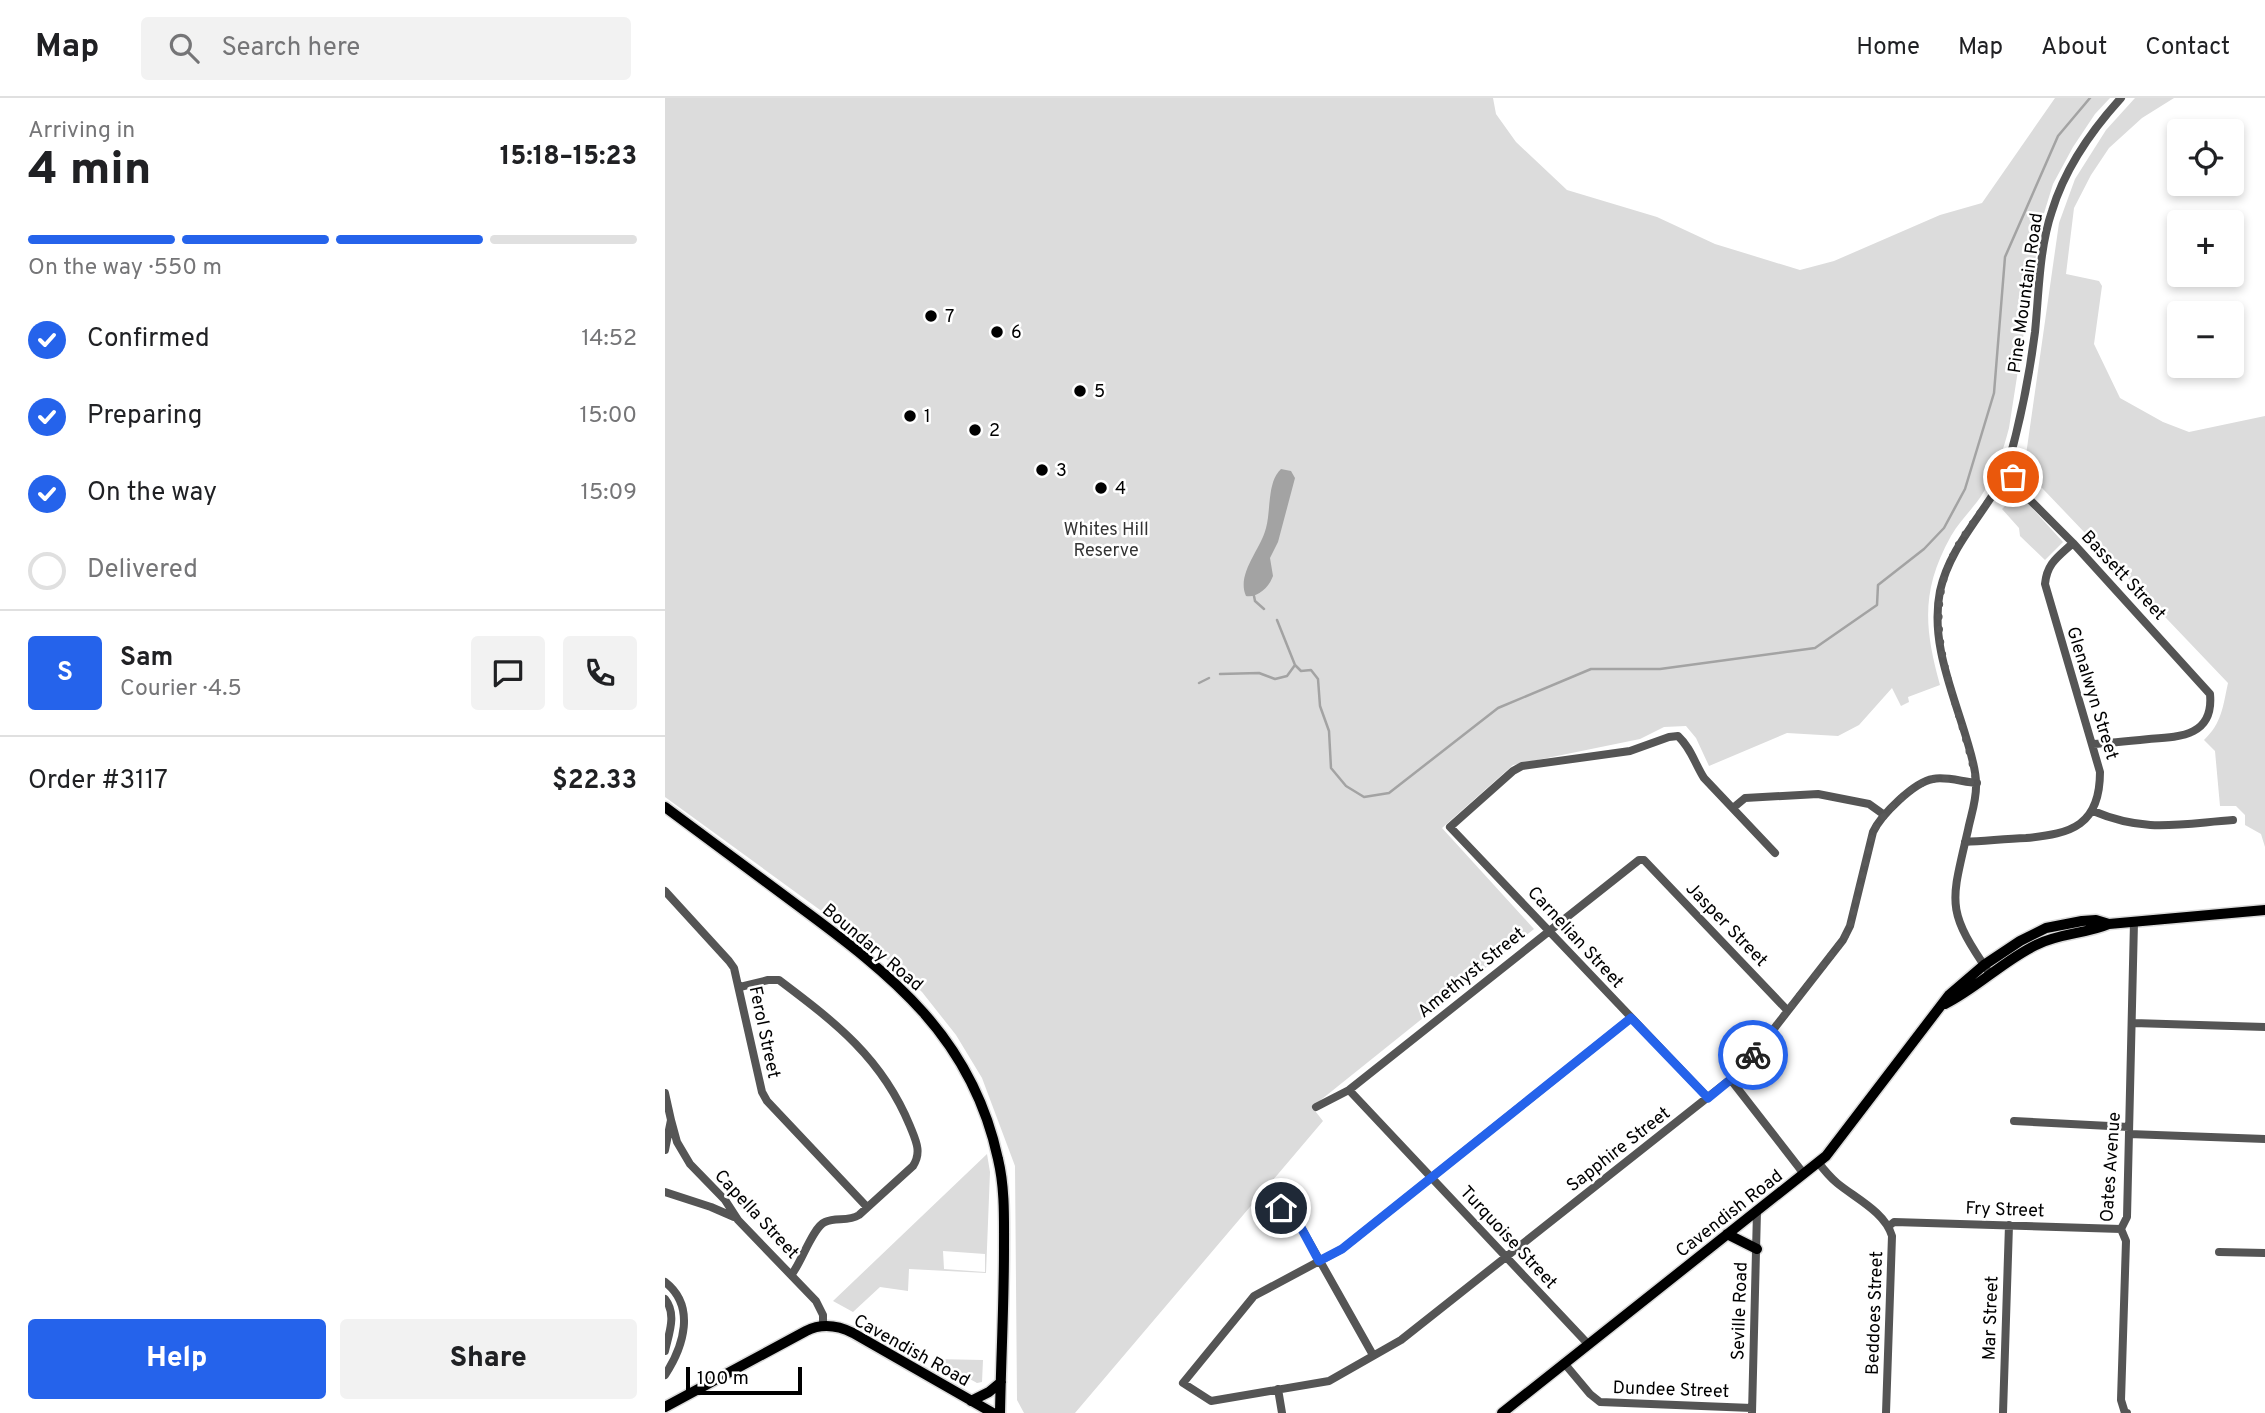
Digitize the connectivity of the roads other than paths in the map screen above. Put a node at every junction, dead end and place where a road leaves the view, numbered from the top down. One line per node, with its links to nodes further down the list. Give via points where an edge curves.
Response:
1 (2121, 98): 2 (street, Pine Mountain Road, via 2076,158 2052,212 2022,418)
2 (2007, 468): 3 (street); 4 (street, via 1995,473)
3 (2011, 481): 4 (street); 5 (street, Bassett Street)
4 (1999, 485): 7 (street, via 1953,554 1938,615 1938,640)
5 (2073, 543): 6 (street, Glenalwyn Street, via 2046,570 2045,584); 6 (street, Bassett Street, via 2210,694 2211,704 2207,718 2190,734)
6 (2093, 744): 10 (street, Glenalwyn Street, via 2100,772)
7 (1976, 783): 11 (street, Sapphire Street, via 1932,779); 13 (street)
8 (665, 807): 62 (main road, Boundary Road, via 886,974 938,1028 968,1073 999,1160 1003,1195)
9 (1733, 808): 11 (street, via 1745,798 1818,794 1869,804); 14 (street); 19 (street, Carnelian Street, via 1704,778 1687,744 1678,737 1630,751 1513,771 1450,827)
10 (2093, 811): 12 (street, via 2151,827); 13 (street, via 2071,830)
11 (1883, 814): 22 (street, Sapphire Street, via 1873,832 1850,926)
12 (2233, 820)
13 (1965, 842): 20 (street, via 1954,889 1955,911)
14 (1775, 853)
15 (1644, 860): 19 (street, Amethyst Street, via 1624,870); 22 (street, Jasper Street)
16 (665, 891): 21 (street, Ferol Street, via 730,961)
17 (2265, 910): 18 (main road, Cavendish Road)
18 (2134, 922): 20 (main road, Cavendish Road, via 2096,920 2046,928 2020,941); 24 (street, Oates Avenue)
19 (1548, 930): 23 (street, Carnelian Street); 27 (street, Amethyst Street)
20 (1987, 969): 36 (main road, Cavendish Road, via 1954,990)
21 (740, 987): 41 (street, Ferol Street, via 767,1101); 41 (street, via 779,980 854,1040 893,1092 916,1140 918,1158)
22 (1787, 1010): 26 (street, Sapphire Street)
23 (1631, 1018): 29 (street, Carnelian Street); 38 (street)
24 (2133, 1023): 25 (street); 33 (street, Oates Avenue)
25 (2265, 1027)
26 (1731, 1080): 29 (street, Sapphire Street); 37 (street)
27 (1349, 1090): 30 (street, Amethyst Street); 38 (street, Turquoise Street)
28 (665, 1093): 31 (street, Capella Street)
29 (1708, 1098): 51 (street, Sapphire Street)
30 (1316, 1107)
31 (671, 1120): 35 (street, Capella Street); 43 (street, Capella Street, via 682,1153)
32 (2014, 1121): 33 (street)
33 (2129, 1131): 34 (street); 46 (street, Oates Avenue, via 2127,1217)
34 (2265, 1139)
35 (665, 1150)
36 (1818, 1162): 37 (main road, Cavendish Road); 45 (street, Beddoes Street)
37 (1804, 1174): 42 (main road, Cavendish Road)
38 (1431, 1177): 51 (street, Turquoise Street); 52 (street, via 1342,1249)
39 (665, 1192): 43 (street)
40 (1264, 1193): 52 (street, via 1298,1222)
41 (867, 1207): 53 (street, via 852,1219 819,1226)
42 (1757, 1211): 47 (main road, Cavendish Road); 48 (street, Seville Road)
43 (738, 1220): 53 (street, Capella Street)
44 (2009, 1225): 45 (street, Fry Street, via 1893,1222); 46 (street, Fry Street); 72 (street, Mar Street)
45 (1889, 1226): 71 (street, Beddoes Street)
46 (2121, 1229): 73 (street, Oates Avenue, via 2126,1241 2121,1400)
47 (1727, 1234): 48 (main road); 57 (main road, Cavendish Road)
48 (1757, 1249): 66 (street, Seville Road)
49 (2219, 1252): 50 (street)
50 (2265, 1253)
51 (1506, 1257): 57 (street, Turquoise Street); 59 (street, Sapphire Street, via 1401,1340)
52 (1319, 1261): 59 (street); 63 (street, Sapphire Street, via 1247,1302 1183,1383 1211,1401)
53 (792, 1274): 56 (street, Capella Street, via 816,1301)
54 (665, 1282): 61 (street, via 680,1295 684,1307 677,1351)
55 (665, 1299): 58 (street, via 673,1313)
56 (823, 1326): 64 (main road, Cavendish Road, via 853,1333); 65 (main road)
57 (1588, 1344): 60 (main road, Cavendish Road)
58 (665, 1351)
59 (1373, 1355): 63 (street, Sapphire Street, via 1329,1381)
60 (1564, 1363): 66 (street, Dundee Street, via 1600,1402); 70 (main road, Cavendish Road)
61 (665, 1375)
62 (1001, 1382): 64 (main road); 68 (main road, Boundary Road)
63 (1278, 1389): 69 (street)
64 (971, 1401): 67 (main road, Cavendish Road)
65 (665, 1407)
66 (1752, 1411)
67 (993, 1413)
68 (1000, 1413)
69 (1282, 1413)
70 (1502, 1413)
71 (1886, 1413)
72 (2003, 1413)
73 (2126, 1413)

